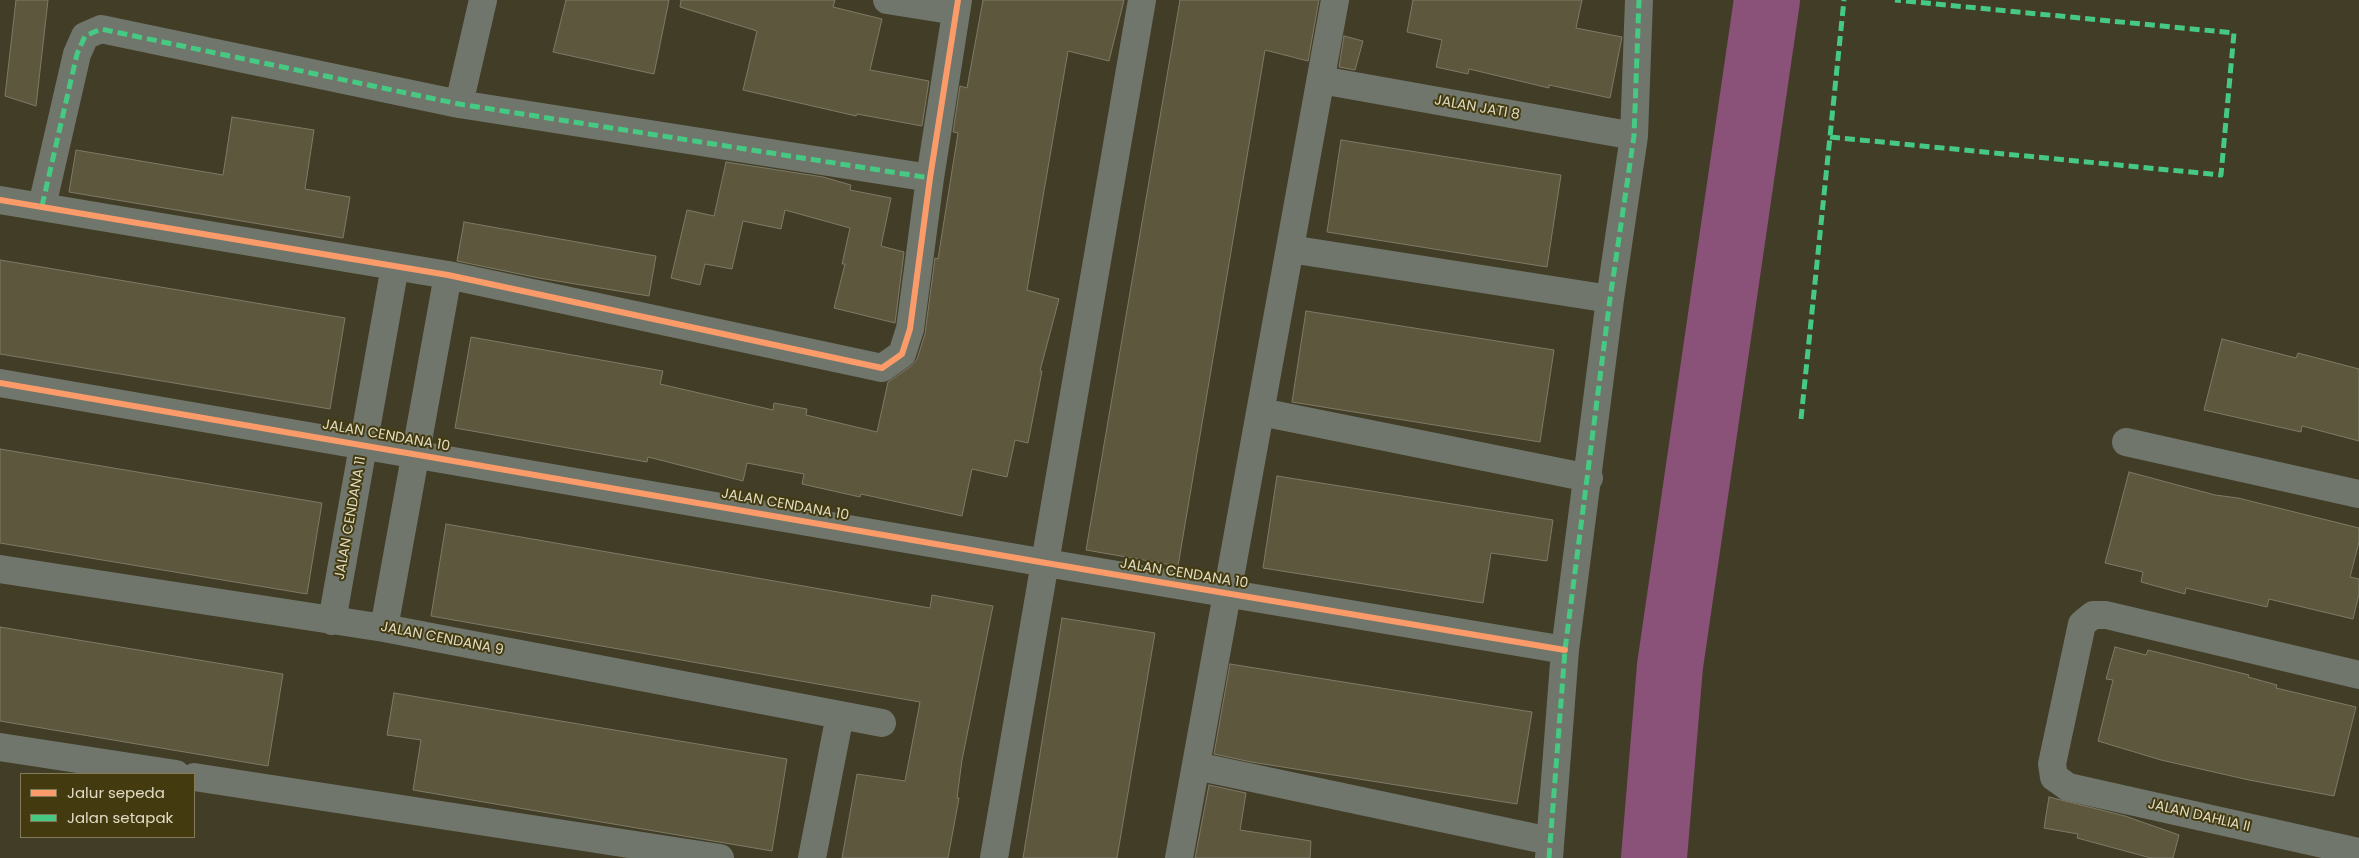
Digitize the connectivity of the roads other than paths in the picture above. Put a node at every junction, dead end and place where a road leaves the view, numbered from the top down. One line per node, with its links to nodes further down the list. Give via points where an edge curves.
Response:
1 (482, 0): 8 (street)
2 (887, 0): 6 (street)
3 (1142, 0): 24 (street)
4 (1335, 0): 7 (street)
5 (1639, 0): 9 (street)
6 (957, 6): 10 (street)
7 (1320, 80): 9 (street, JALAN JATI 8); 13 (street)
8 (459, 104): 10 (street); 12 (street, via 101,29 85,36 77,54)
9 (1634, 136): 16 (street)
10 (930, 178): 15 (street, via 910,329 902,354 882,368)
11 (0, 200): 12 (street)
12 (42, 206): 14 (street)
13 (1290, 249): 16 (street); 18 (street)
14 (395, 266): 15 (street); 20 (street, JALAN CENDANA 11)
15 (448, 275): 21 (street)
16 (1610, 299): 22 (street)
17 (0, 383): 20 (street, JALAN CENDANA 10)
18 (1261, 412): 22 (street); 26 (street)
19 (2126, 442): 23 (street)
20 (364, 444): 21 (street, JALAN CENDANA 10); 27 (street, JALAN CENDANA 11)
21 (417, 454): 24 (street, JALAN CENDANA 10); 28 (street)
22 (1589, 478): 29 (street)
23 (2359, 494)
24 (1046, 564): 26 (street, JALAN CENDANA 10); 41 (street)
25 (0, 569): 27 (street, JALAN CENDANA 9)
26 (1228, 594): 29 (street, JALAN CENDANA 10); 34 (street)
27 (332, 621): 28 (street, JALAN CENDANA 9)
28 (384, 628): 31 (street, JALAN CENDANA 9)
29 (1565, 650): 37 (street)
30 (2359, 675): 38 (street, JALAN DAHLIA II, via 2106,615 2092,615 2082,624 2052,764 2054,777 2068,787)
31 (840, 715): 32 (street, JALAN CENDANA 9); 40 (street)
32 (882, 723)
33 (0, 747): 35 (street)
34 (1196, 766): 37 (street); 42 (street)
35 (169, 773)
36 (195, 777): 39 (street)
37 (1549, 849)
38 (2359, 852)
39 (720, 858)
40 (812, 858)
41 (994, 858)
42 (1179, 858)

